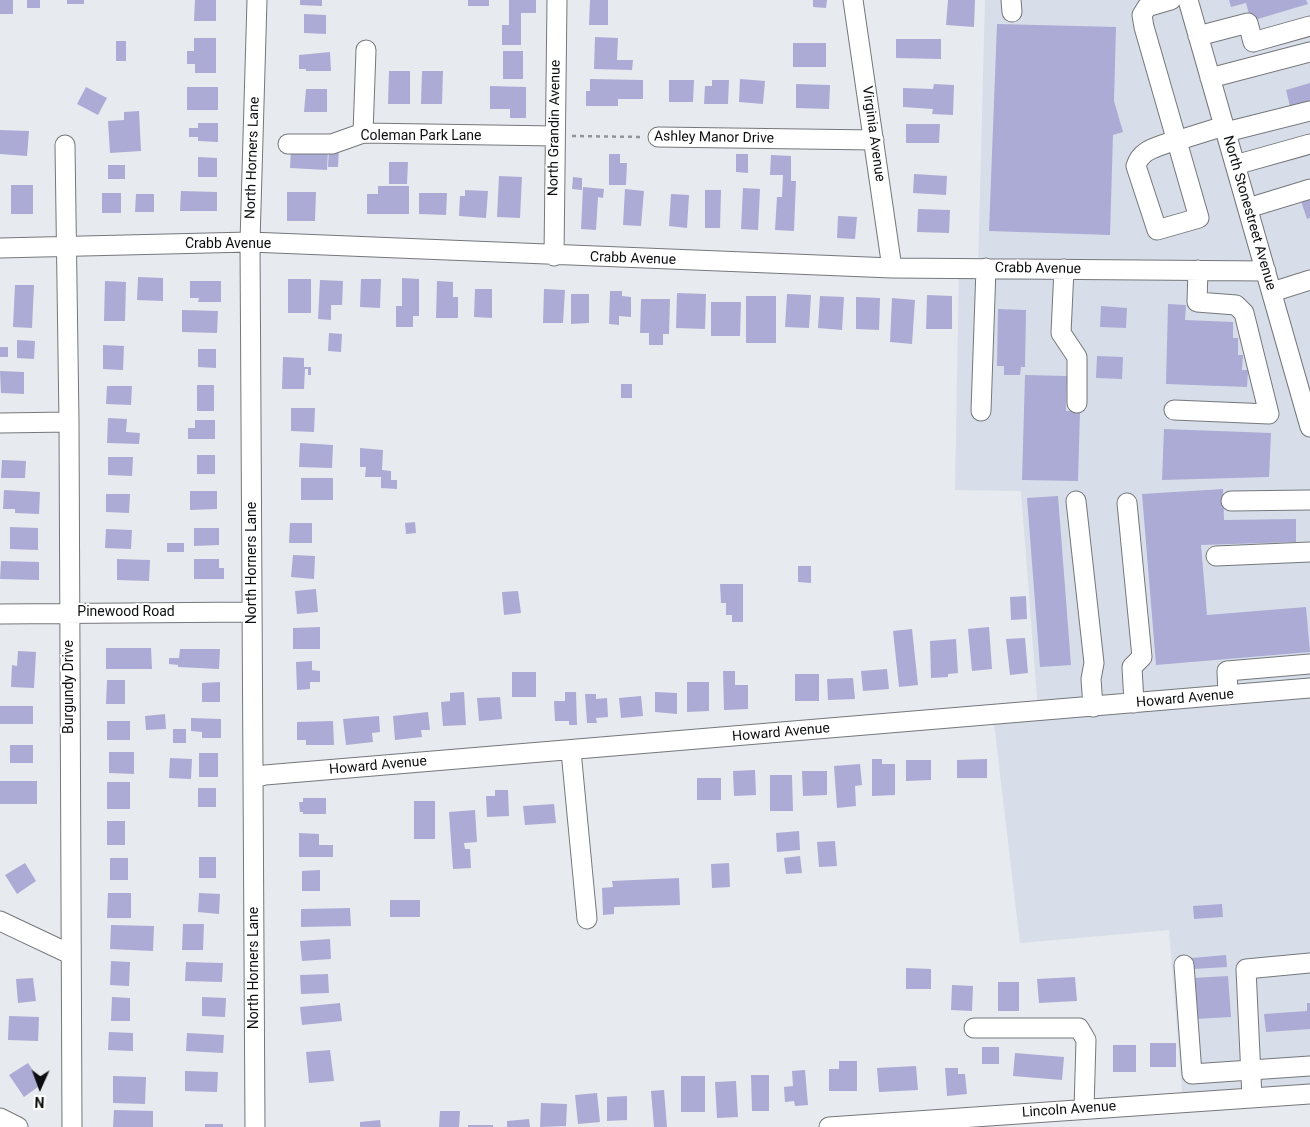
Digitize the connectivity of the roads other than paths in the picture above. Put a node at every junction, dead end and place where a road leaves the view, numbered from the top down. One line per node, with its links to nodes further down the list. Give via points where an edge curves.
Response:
1 (257, 0): 24 (street, North Horners Lane)
2 (557, 0): 14 (street, North Grandin Avenue)
3 (853, 0): 16 (street, Virginia Avenue)
4 (1171, 0): 17 (street, via 1147,7 1142,15)
5 (1188, 0): 7 (street, North Stonestreet Avenue)
6 (1310, 26): 7 (street, via 1253,42 1248,23)
7 (1198, 36): 10 (street, North Stonestreet Avenue)
8 (366, 50): 13 (street)
9 (1310, 52): 10 (street)
10 (1210, 78): 12 (street, North Stonestreet Avenue)
11 (1310, 111): 12 (street)
12 (1225, 129): 17 (street); 21 (street, North Stonestreet Avenue)
13 (363, 133): 14 (street, Coleman Park Lane); 19 (street, Coleman Park Lane, via 332,144)
14 (555, 136): 27 (street, North Grandin Avenue)
15 (658, 138): 16 (street, Ashley Manor Drive)
16 (874, 140): 28 (street, Virginia Avenue)
17 (1176, 141): 17 (street, via 1144,152 1138,157 1136,166 1157,230 1199,218)
18 (65, 144): 26 (street, Burgundy Drive)
19 (288, 144)
20 (1310, 144): 21 (street)
21 (1235, 165): 23 (street, North Stonestreet Avenue)
22 (1310, 189): 23 (street)
23 (1248, 208): 32 (street, North Stonestreet Avenue)
24 (250, 242): 26 (street, Crabb Avenue); 27 (street, Crabb Avenue); 49 (street, North Horners Lane)
25 (0, 248): 26 (street, Crabb Avenue)
26 (66, 248): 39 (street, Burgundy Drive)
27 (554, 256): 28 (street, Crabb Avenue)
28 (892, 268): 29 (street, Crabb Avenue)
29 (986, 268): 30 (street, Crabb Avenue); 38 (street)
30 (1064, 269): 31 (street, Crabb Avenue); 36 (street, via 1060,333 1077,357)
31 (1198, 270): 32 (street, Crabb Avenue); 37 (street, via 1197,302 1236,305 1244,313 1269,414)
32 (1266, 271): 34 (street, North Stonestreet Avenue)
33 (1310, 280): 34 (street)
34 (1272, 292): 35 (street, North Stonestreet Avenue)
35 (1302, 372): 41 (street, North Stonestreet Avenue)
36 (1077, 403)
37 (1174, 410)
38 (981, 411)
39 (69, 422): 40 (street); 48 (street, Burgundy Drive)
40 (0, 423)
41 (1310, 427)
42 (1310, 500): 44 (street)
43 (1076, 501): 55 (street, via 1094,663 1091,679)
44 (1231, 501)
45 (1127, 503): 54 (street, via 1142,657 1132,667)
46 (1310, 552): 47 (street)
47 (1216, 556)
48 (68, 612): 49 (street, Pinewood Road); 50 (street, Pinewood Road); 60 (street, Burgundy Drive)
49 (252, 612): 57 (street, North Horners Lane)
50 (0, 614)
51 (1310, 664): 53 (street, via 1226,671)
52 (1310, 688): 53 (street, Howard Avenue)
53 (1228, 695): 54 (street, Howard Avenue)
54 (1134, 703): 55 (street, Howard Avenue)
55 (1093, 706): 56 (street, Howard Avenue)
56 (571, 751): 57 (street, Howard Avenue); 58 (street)
57 (252, 778): 73 (street, North Horners Lane)
58 (587, 919)
59 (0, 921): 60 (street)
60 (70, 954): 72 (street, Burgundy Drive)
61 (1310, 963): 65 (street, via 1246,969)
62 (1184, 965): 65 (street, via 1192,1074)
63 (974, 1028): 68 (street, via 1079,1028 1086,1040)
64 (1310, 1066): 65 (street)
65 (1251, 1070): 67 (street)
66 (1310, 1094): 67 (street, Lincoln Avenue)
67 (1252, 1098): 68 (street, Lincoln Avenue)
68 (1084, 1109): 70 (street, Lincoln Avenue)
69 (0, 1118): 71 (street)
70 (1060, 1119): 74 (street, Lincoln Avenue)
71 (18, 1127)
72 (72, 1127)
73 (255, 1127)
74 (829, 1127)

